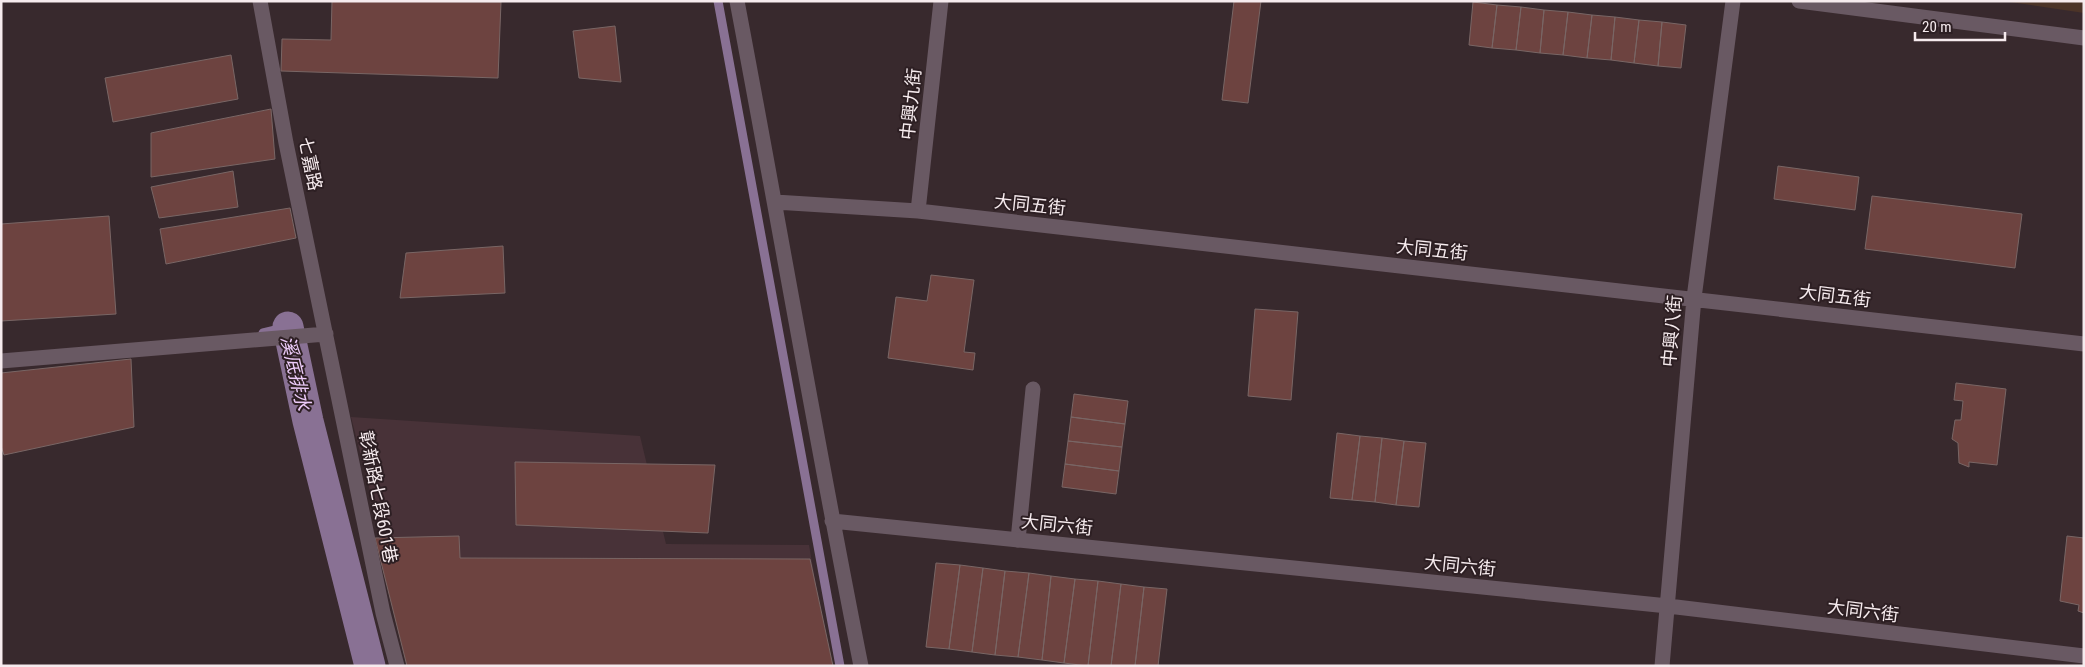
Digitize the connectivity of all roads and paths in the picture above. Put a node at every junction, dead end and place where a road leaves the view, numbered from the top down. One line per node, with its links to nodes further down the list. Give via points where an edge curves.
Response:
1 (260, 1): 10 (street, 七嘉路)
2 (737, 1): 7 (street)
3 (941, 1): 8 (street, 中興九街)
4 (1732, 1): 9 (street, 中興八街)
5 (1799, 1): 6 (street)
6 (2084, 38)
7 (776, 202): 8 (street, 大同五街); 14 (street)
8 (918, 211): 9 (street, 大同五街)
9 (1694, 298): 11 (street, 大同五街); 16 (street, 中興八街)
10 (326, 334): 12 (street); 18 (street, 彰新路七段601巷, via 383,613)
11 (2084, 344)
12 (1, 360)
13 (1033, 389): 15 (street)
14 (832, 521): 15 (street, 大同六街); 19 (street)
15 (1018, 540): 16 (street, 大同六街)
16 (1668, 606): 17 (street, 大同六街); 20 (street, 中興八街)
17 (2084, 656)
18 (397, 666)
19 (861, 666)
20 (1662, 666)

